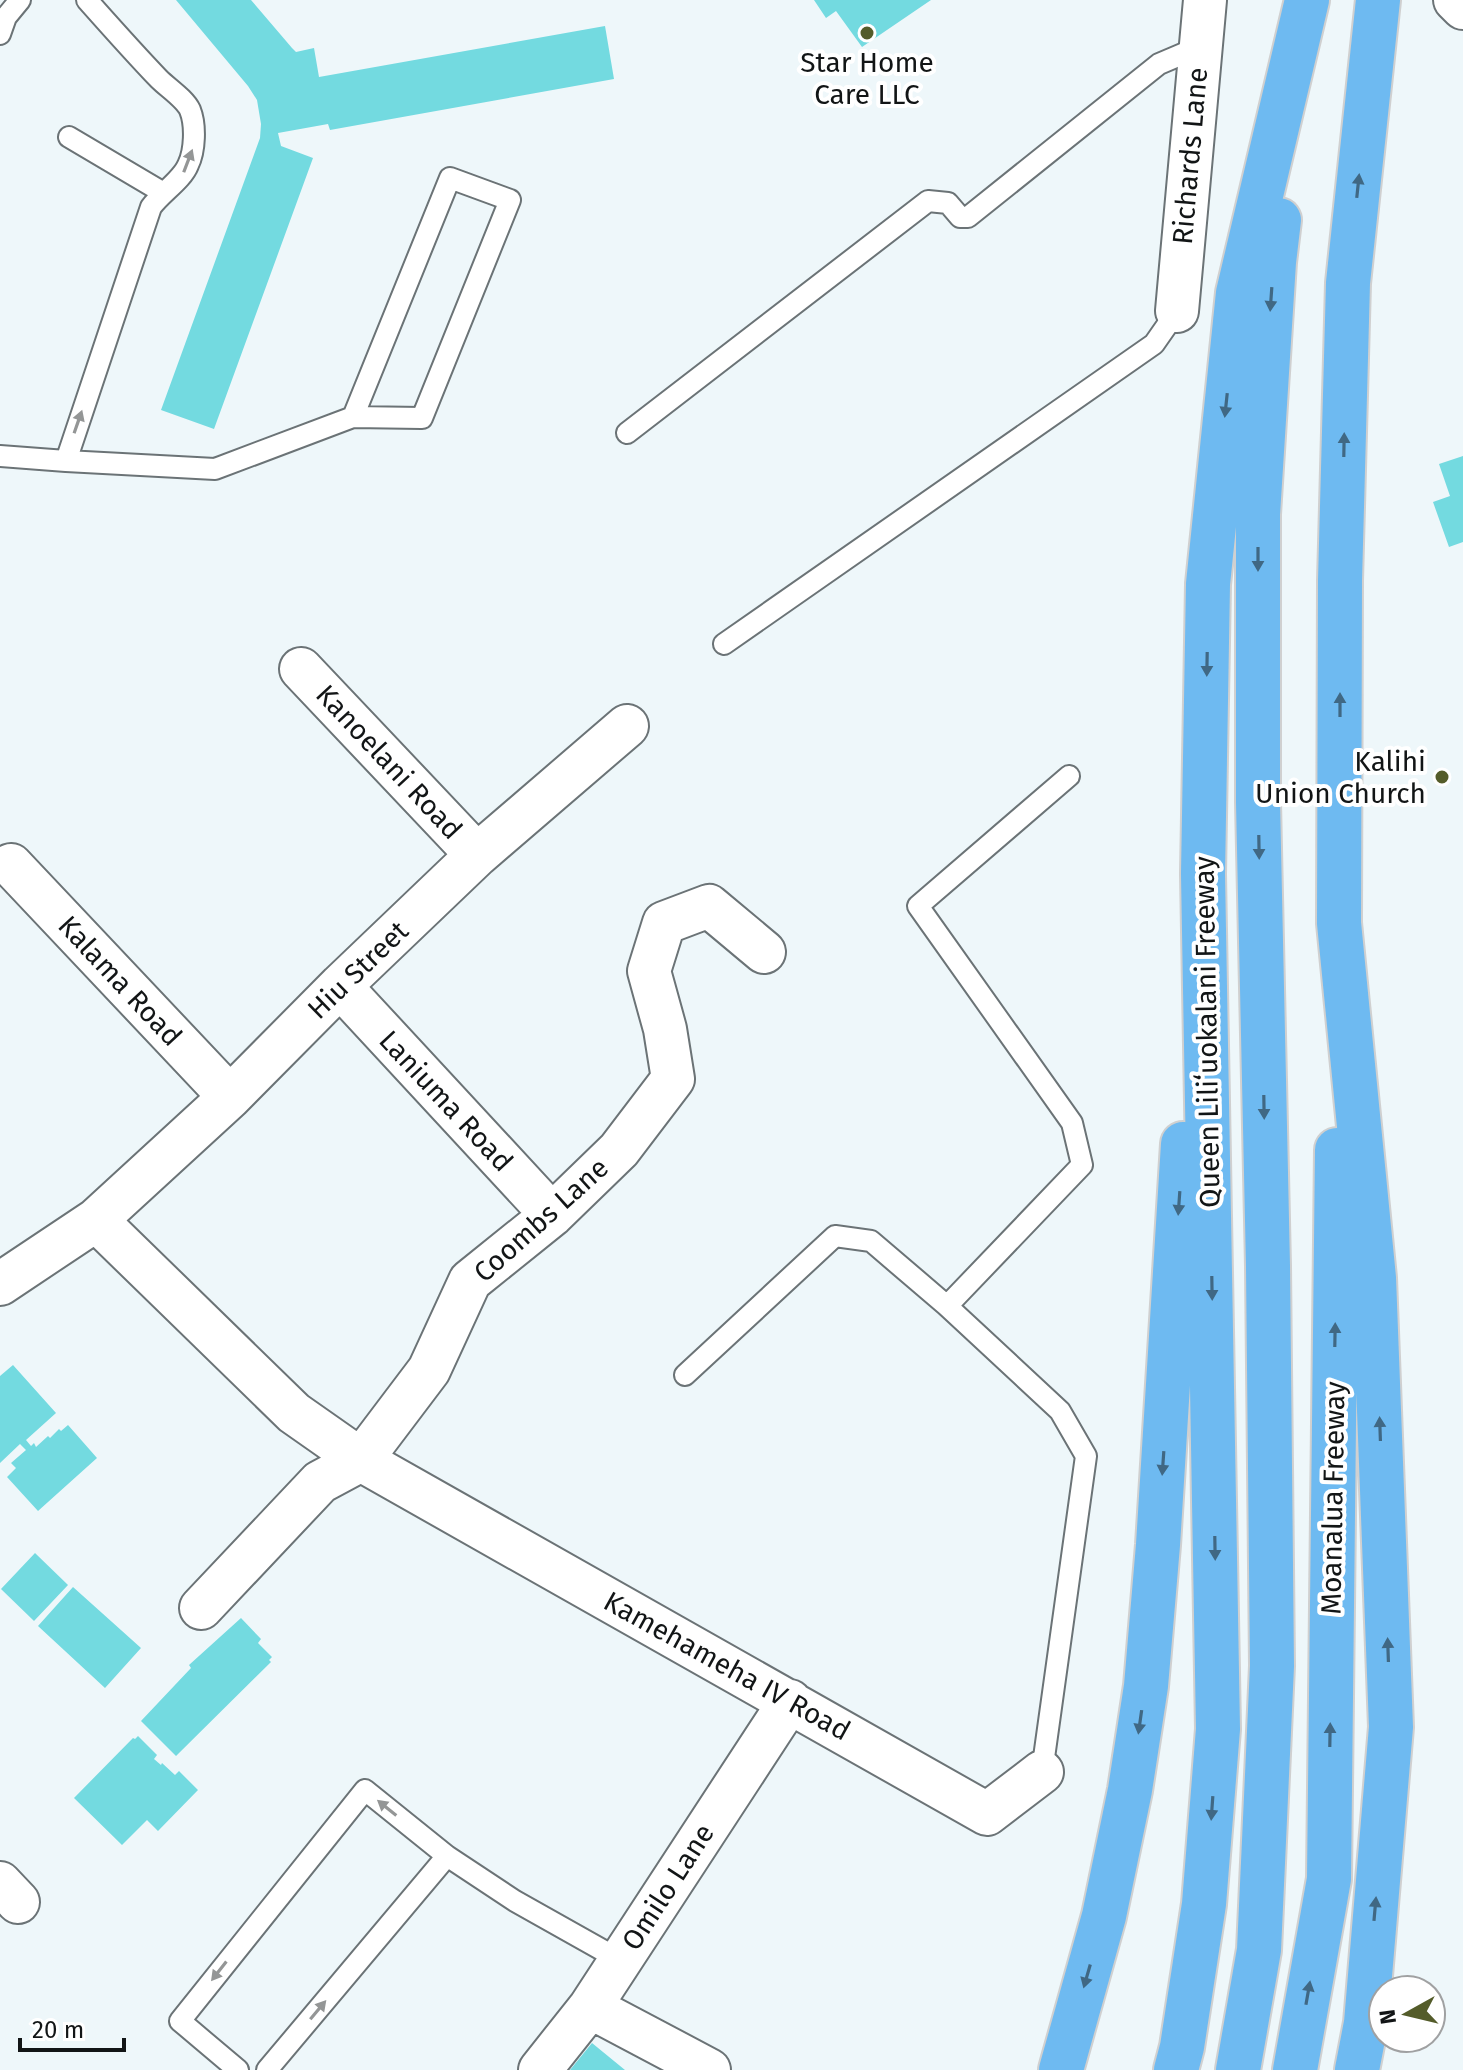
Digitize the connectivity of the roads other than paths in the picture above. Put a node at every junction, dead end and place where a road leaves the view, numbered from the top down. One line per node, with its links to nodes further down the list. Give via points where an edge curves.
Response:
1 (20, 0): 8 (lane)
2 (87, 0): 11 (lane, one-way to 2, via 188,166 193,131 189,108)
3 (1205, 0): 9 (street, Richards Lane)
4 (1309, 0): 23 (highway, Queen Liliʻuokalani Freeway, one-way to 23, via 1238,293 1208,584); 46 (highway, one-way to 46, via 1274,262 1258,514 1272,1666 1259,1950)
5 (1455, 0): 6 (street)
6 (1463, 8)
7 (1376, 16): 24 (highway, one-way to 7, via 1348,283)
8 (0, 34)
9 (1199, 47): 12 (street, Richards Lane); 14 (lane, via 1159,64 968,217 960,217 948,203 928,201)
10 (69, 137): 11 (lane)
11 (162, 192): 16 (lane, one-way to 11, via 151,207)
12 (1177, 311): 17 (lane, via 1154,344)
13 (353, 417): 13 (lane, via 422,418 510,200 450,178); 16 (lane, via 215,469)
14 (627, 433)
15 (0, 456): 16 (lane)
16 (66, 461)
17 (724, 644)
18 (301, 669): 21 (street, Kanoelani Road)
19 (627, 726): 21 (street, Hiu Street)
20 (1069, 776): 31 (lane, via 918,906 1072,1123 1082,1165)
21 (477, 855): 26 (street, Hiu Street)
22 (11, 865): 27 (street, Kalama Road)
23 (1203, 874): 44 (highway, one-way to 44, via 1146,1686 1104,1916); 45 (highway, Queen Liliʻuokalani Freeway, one-way to 45, via 1218,1729 1204,1904)
24 (1339, 923): 47 (highway, Moanalua Freeway, one-way to 24, via 1329,1879); 48 (highway, one-way to 24, via 1366,2023 1391,1727 1374,1278)
25 (764, 952): 28 (street, Coombs Lane, via 709,906 664,923 649,971 673,1079 619,1150)
26 (340, 986): 27 (street, Hiu Street); 28 (street, Laniuma Road)
27 (230, 1097): 29 (street, Hiu Street)
28 (552, 1215): 33 (street, Coombs Lane, via 470,1281 429,1370)
29 (96, 1220): 30 (street); 33 (street, Kamehameha IV Road, via 294,1413)
30 (0, 1284)
31 (947, 1306): 32 (lane, Kamehameha IV Road, via 871,1241 835,1236); 36 (lane, Kamehameha IV Road, via 1060,1411 1086,1456)
32 (685, 1375)
33 (361, 1460): 34 (street, Coombs Lane, via 320,1482); 35 (street, Kamehameha IV Road)
34 (201, 1608)
35 (790, 1701): 36 (street, Kamehameha IV Road, via 987,1814); 38 (street, Omilo Lane)
36 (1042, 1772)
37 (447, 1856): 38 (lane); 40 (lane, one-way to 40, via 365,1790 180,2021); 41 (lane, one-way to 37)
38 (620, 1960): 39 (street, Omilo Lane)
39 (590, 2007): 42 (street, Omilo Lane); 43 (street)
40 (238, 2070)
41 (267, 2070)
42 (540, 2070)
43 (709, 2070)
44 (1061, 2070)
45 (1176, 2070)
46 (1238, 2070)
47 (1295, 2070)
48 (1357, 2070)

